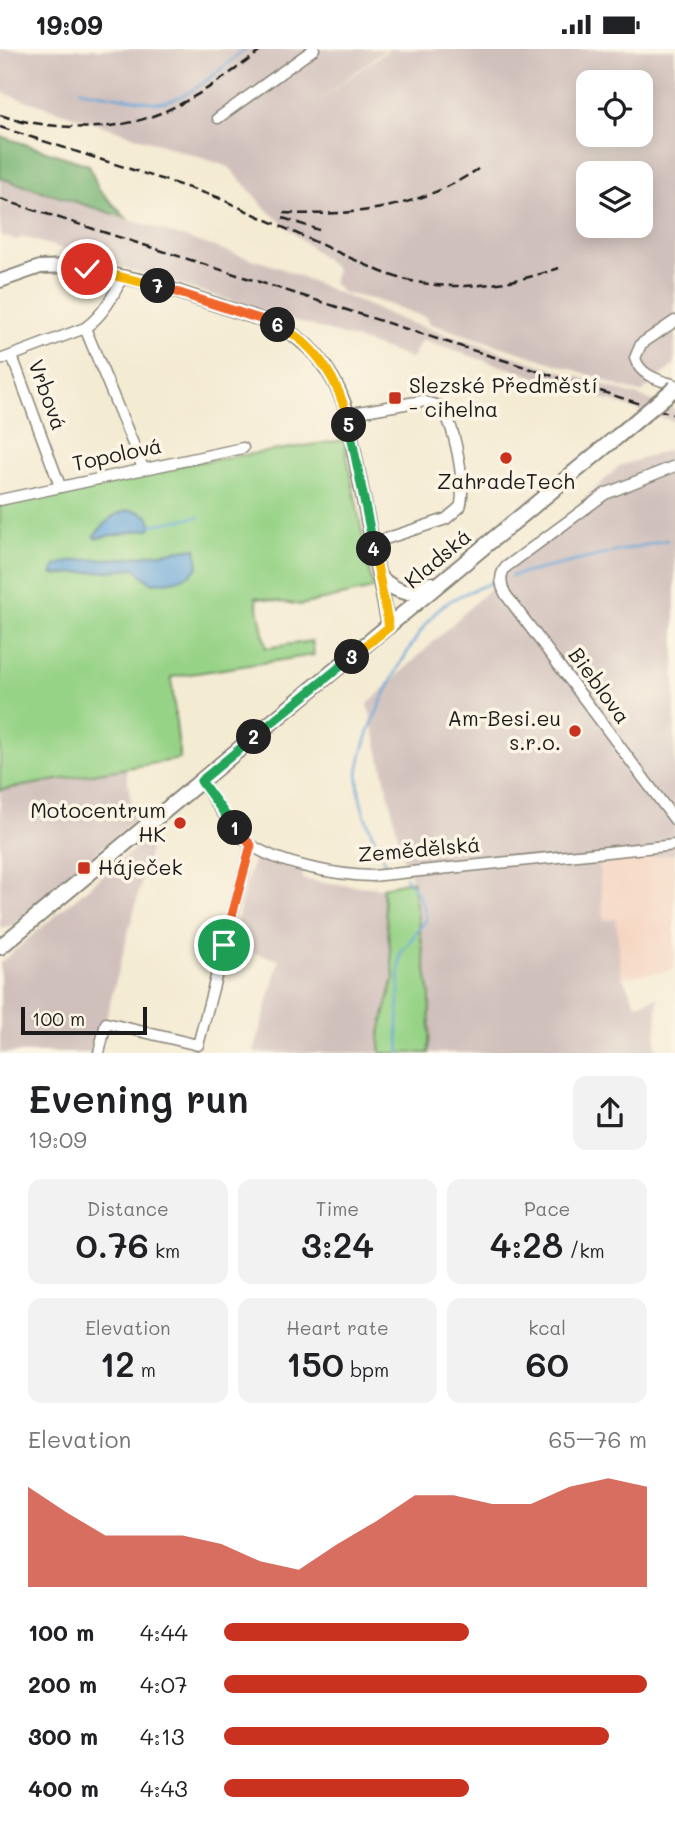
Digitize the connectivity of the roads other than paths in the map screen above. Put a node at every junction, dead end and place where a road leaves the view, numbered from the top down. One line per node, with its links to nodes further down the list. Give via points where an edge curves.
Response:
1 (314, 49): 2 (street)
2 (218, 118)
3 (122, 276): 4 (street, via 48,265); 6 (street, via 96,321); 10 (street, via 254,316 290,332 323,363)
4 (0, 281)
5 (675, 321): 9 (street, Kladská, via 641,344 636,353 639,368)
6 (85, 328): 7 (street, Vrbová); 13 (street)
7 (12, 356): 8 (street, Vrbová); 14 (street, Vrbová)
8 (0, 360)
9 (675, 386): 17 (main road, Kladská, bridge)
10 (347, 414): 16 (street); 16 (street, via 422,401 440,406 449,421 463,490 460,507 446,519)
11 (243, 448): 13 (street, Topolová)
12 (675, 466): 21 (street, Bieblova, via 606,494 501,573 506,595)
13 (143, 468): 14 (street, Topolová)
14 (61, 486): 15 (street, Topolová)
15 (0, 500)
16 (373, 543): 18 (street)
17 (462, 566): 18 (main road, via 414,593 397,590); 19 (main road, Kladská)
18 (380, 578): 19 (street)
19 (389, 627): 20 (main road, Kladská)
20 (201, 781): 22 (street, Zemědělská); 24 (main road, Kladská)
21 (675, 820)
22 (251, 845): 23 (street, Zemědělská, via 317,870 372,876); 25 (street, via 198,1045 106,1023)
23 (675, 845)
24 (0, 947)
25 (99, 1053)

